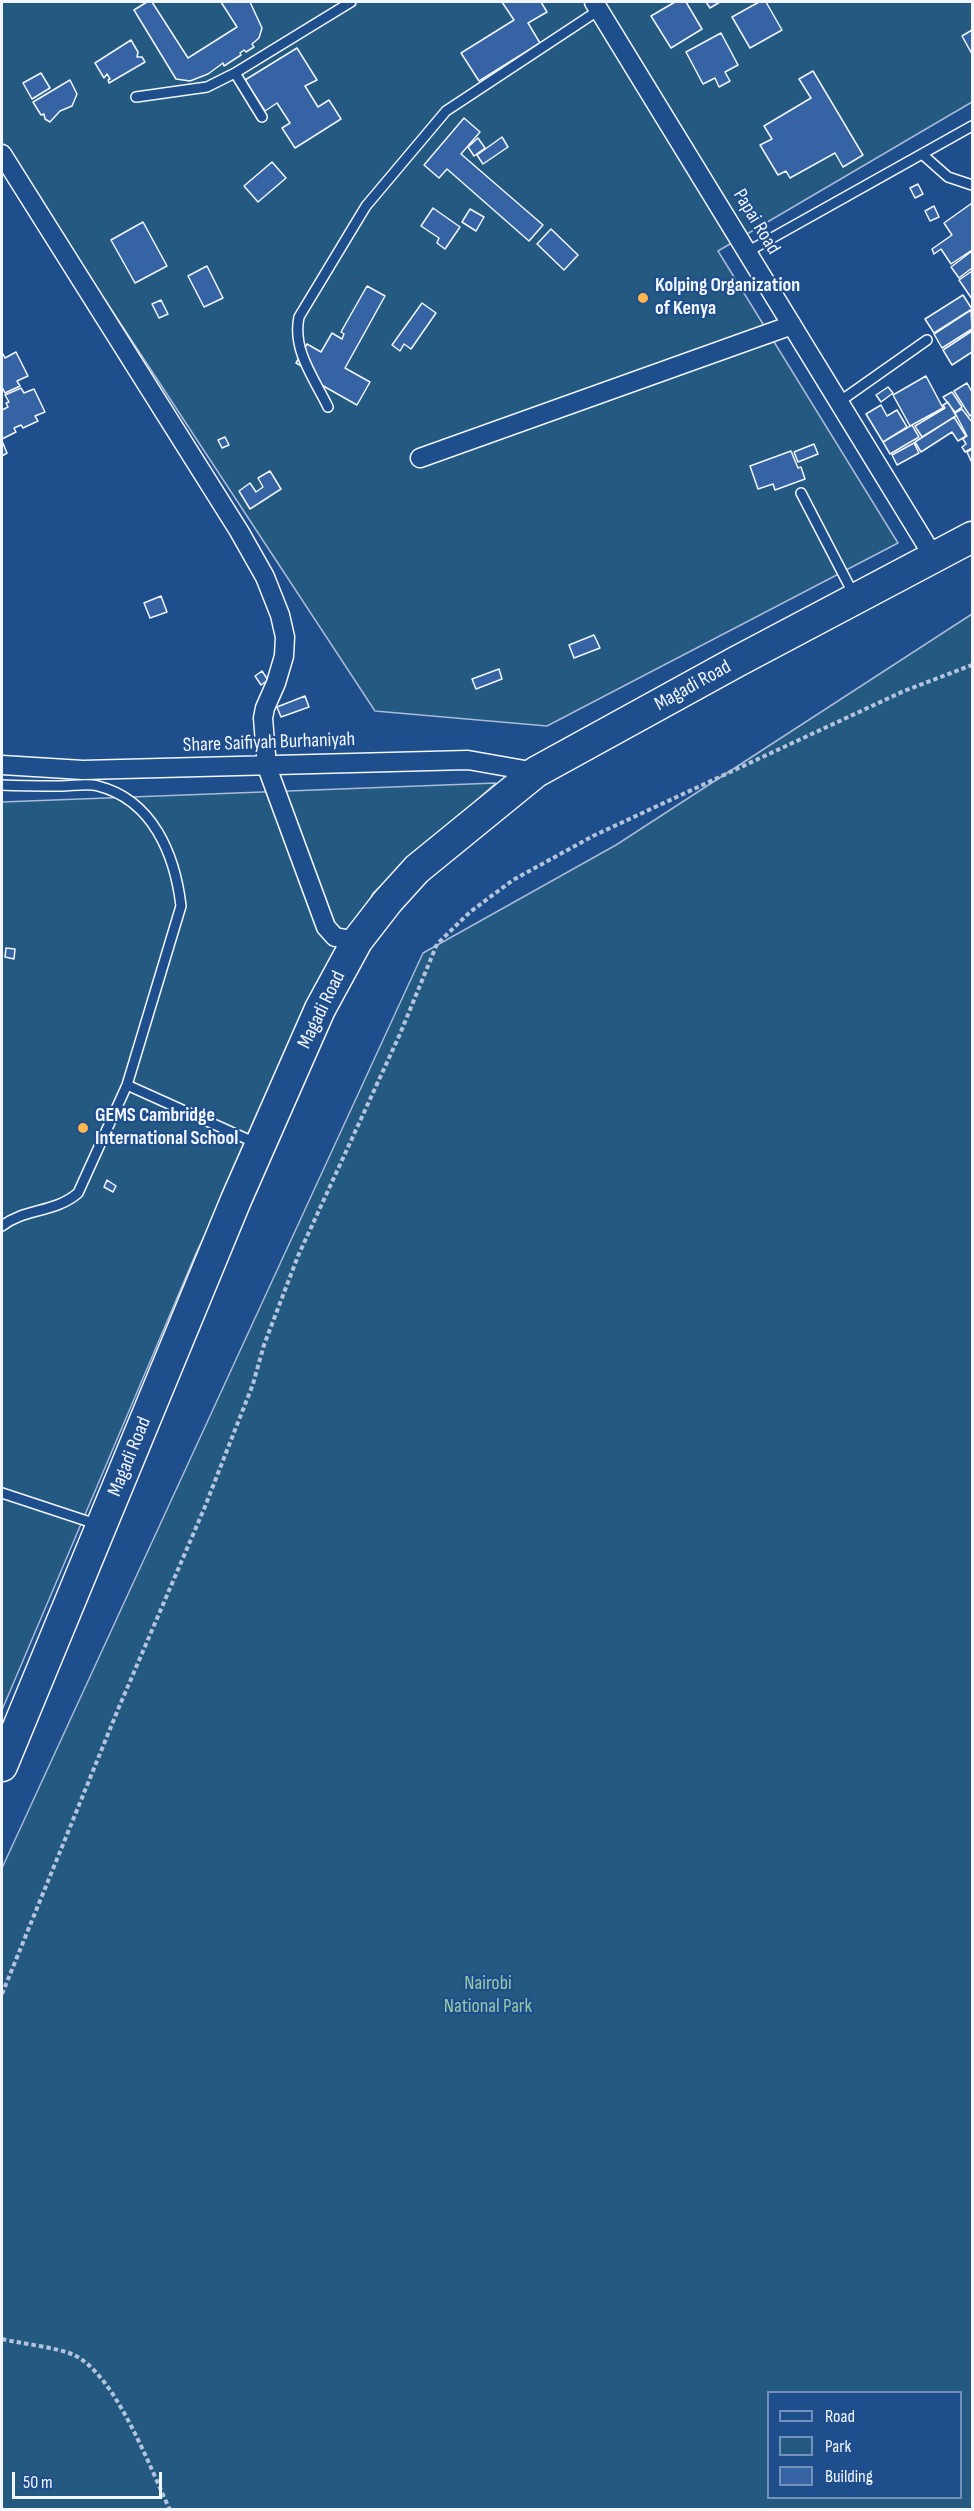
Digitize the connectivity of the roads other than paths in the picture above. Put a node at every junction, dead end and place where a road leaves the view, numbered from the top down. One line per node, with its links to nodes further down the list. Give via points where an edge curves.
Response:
1 (351, 2): 3 (lane)
2 (597, 5): 10 (street, Papai Road); 14 (lane, via 446,111 366,206 299,317 296,333 300,352)
3 (235, 73): 4 (lane, via 207,87); 5 (lane)
4 (136, 98)
5 (262, 117)
6 (972, 126): 8 (lane)
7 (2, 154): 21 (street, via 265,577 285,636 284,656 263,718)
8 (922, 154): 9 (lane, via 948,177); 10 (lane)
9 (972, 184)
10 (747, 252): 11 (street, Papai Road)
11 (792, 325): 13 (street, Papai Road); 15 (street)
12 (927, 340): 13 (lane)
13 (839, 402): 18 (street, Papai Road)
14 (328, 407)
15 (420, 458)
16 (801, 493): 19 (lane)
17 (972, 537): 18 (highway, Magadi Road)
18 (935, 559): 19 (highway, Magadi Road)
19 (856, 600): 22 (highway, Magadi Road)
20 (2, 765): 21 (street, Share Saifiyah Burhaniyah, via 83,770)
21 (267, 767): 22 (street, Share Saifiyah Burhaniyah, via 425,759 468,760); 24 (street, via 326,927 335,937)
22 (536, 772): 24 (highway, Magadi Road, via 417,869)
23 (2, 785): 25 (lane, via 95,785 119,793 154,825 170,855 181,906)
24 (357, 941): 26 (highway, Magadi Road, via 320,1009)
25 (127, 1085): 26 (lane); 27 (lane, via 78,1193 52,1209 15,1216)
26 (260, 1145): 29 (highway, Magadi Road)
27 (2, 1226)
28 (2, 1493): 29 (lane)
29 (101, 1526): 30 (highway, Magadi Road)
30 (5, 1750)

